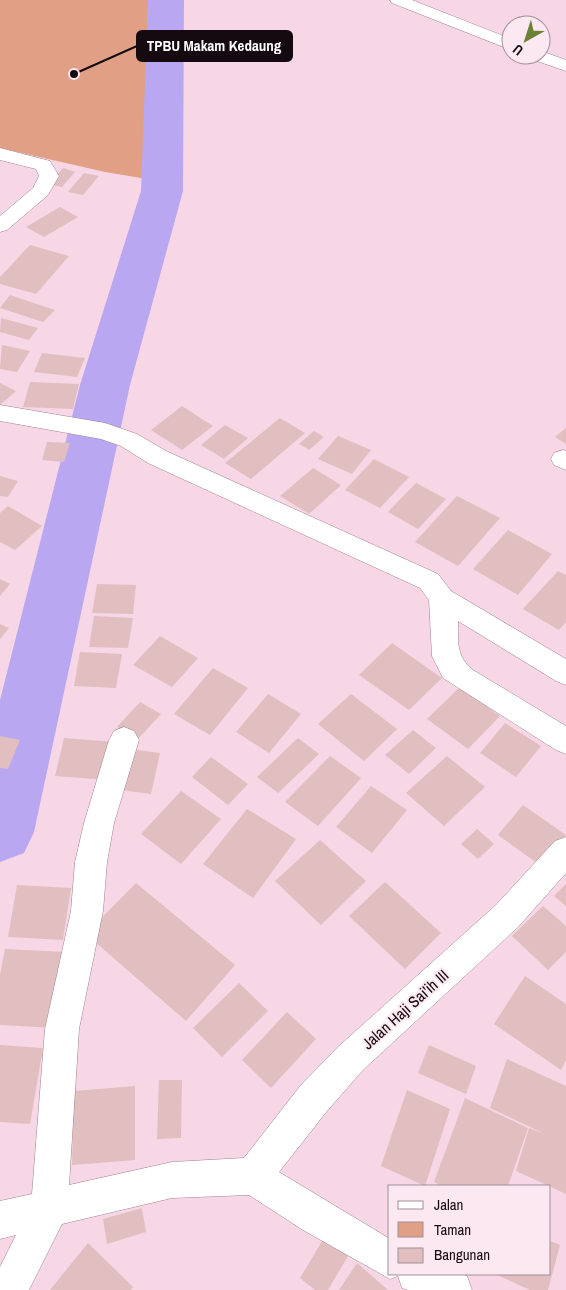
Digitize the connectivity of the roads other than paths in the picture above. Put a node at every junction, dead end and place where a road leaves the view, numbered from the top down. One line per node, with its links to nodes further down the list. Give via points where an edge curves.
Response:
1 (398, 0): 2 (street)
2 (501, 41)
3 (551, 60): 4 (street)
4 (566, 66)
5 (0, 154): 6 (street, via 43,165 49,176 41,191)
6 (0, 226)
7 (2, 417): 8 (street, via 94,428 130,440 157,457 429,581 439,589)
8 (443, 599): 9 (street); 11 (street, via 446,654 451,668)
9 (566, 673)
10 (124, 740): 14 (street, via 98,823 87,911 62,1030)
11 (566, 741)
12 (566, 851): 13 (street, Jalan Haji Sai'ih III, via 507,916 351,1058 314,1098)
13 (253, 1176): 14 (street, via 172,1180); 16 (street)
14 (49, 1210): 15 (street); 18 (street)
15 (0, 1220)
16 (388, 1259)
17 (418, 1275): 19 (street)
18 (9, 1290)
19 (452, 1290)

